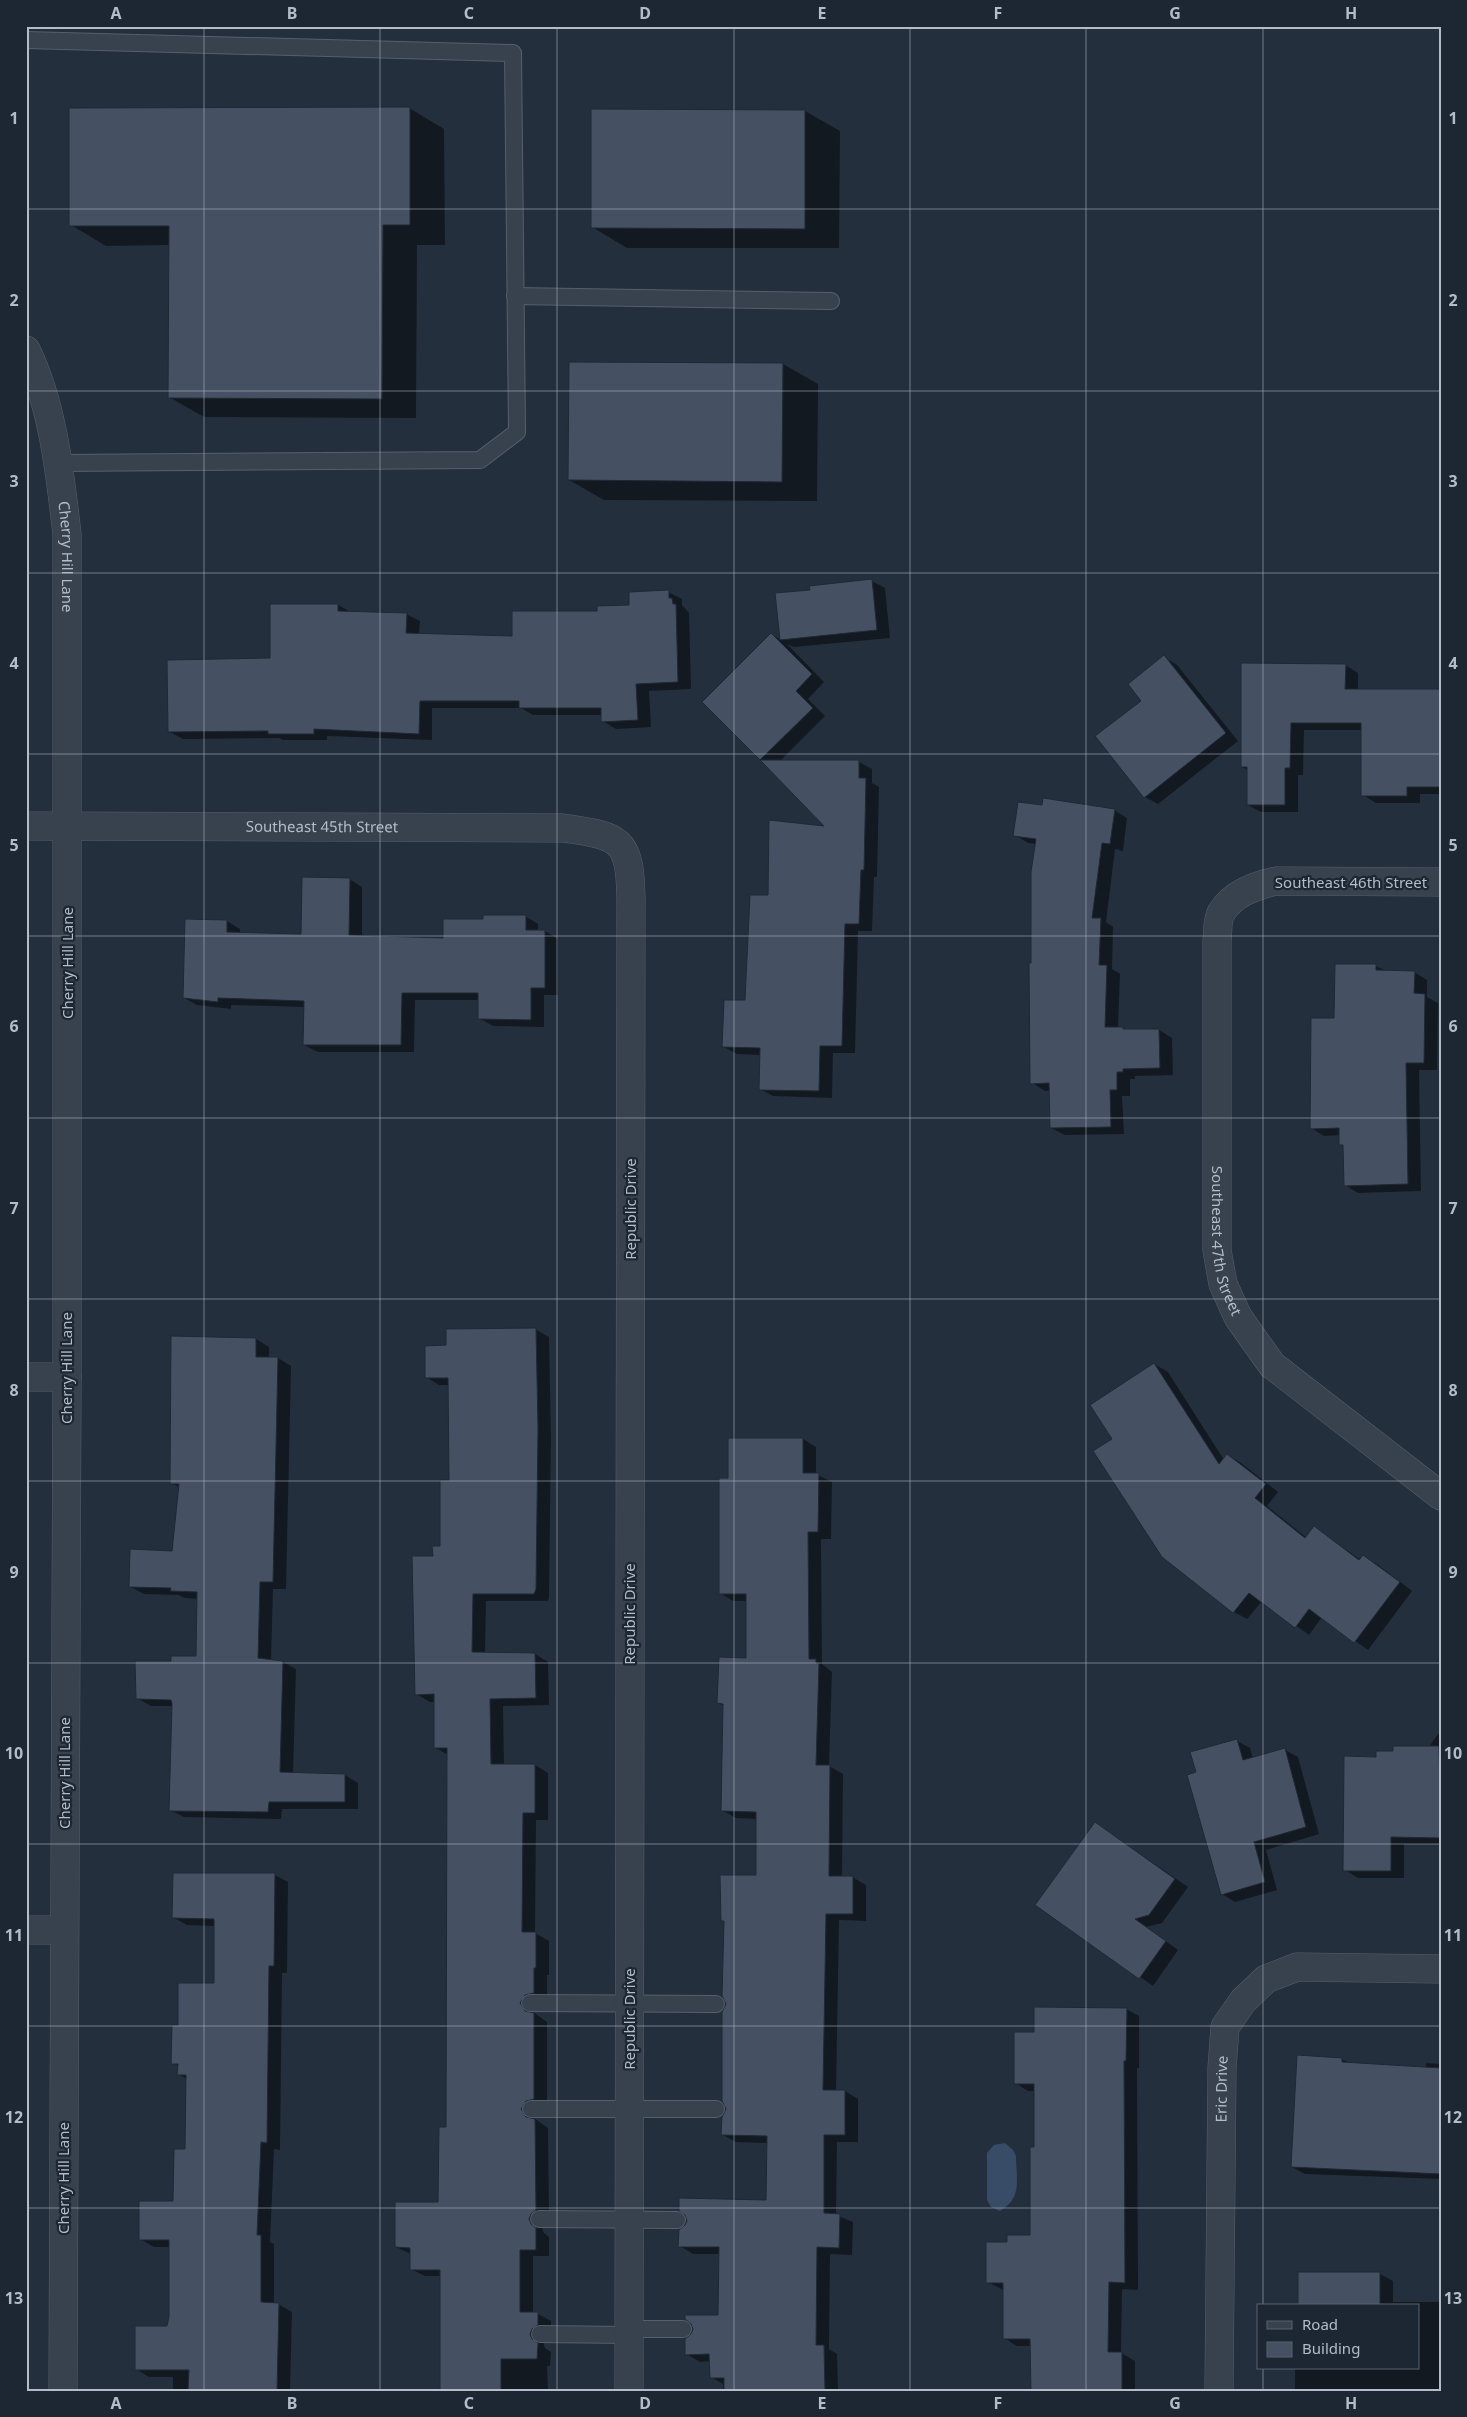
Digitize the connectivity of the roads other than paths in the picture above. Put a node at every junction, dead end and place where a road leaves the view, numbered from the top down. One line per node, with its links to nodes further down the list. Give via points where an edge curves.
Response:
1 (26, 40): 2 (lane, via 513,53)
2 (515, 296): 3 (lane); 5 (lane, via 516,432 480,460)
3 (831, 302)
4 (26, 350): 5 (street, Cherry Hill Lane, via 37,375)
5 (59, 463): 7 (street, Cherry Hill Lane, via 67,534)
6 (26, 826): 7 (street, Southeast 45th Street)
7 (68, 826): 8 (street, Southeast 45th Street, via 563,828 591,832); 12 (street, Cherry Hill Lane)
8 (617, 843): 18 (street, Republic Drive, via 625,850 628,861 631,899)
9 (1441, 882): 10 (street, Southeast 46th Street, via 1276,882 1253,887)
10 (1235, 898): 13 (street, Southeast 47th Street, via 1220,914 1217,941 1216,1250 1223,1284 1238,1317 1272,1365)
11 (26, 1377): 12 (street)
12 (67, 1377): 15 (street, Cherry Hill Lane)
13 (1441, 1496)
14 (26, 1930): 15 (street)
15 (64, 1930): 29 (street, Cherry Hill Lane)
16 (1441, 1969): 31 (street, Eric Drive, via 1297,1968 1266,1979 1243,2001 1225,2027)
17 (530, 2003): 18 (lane)
18 (630, 2003): 19 (lane); 21 (street, Republic Drive)
19 (716, 2004)
20 (531, 2108): 21 (lane)
21 (630, 2108): 22 (lane); 24 (street, Republic Drive)
22 (716, 2108)
23 (539, 2219): 24 (lane)
24 (629, 2220): 25 (lane); 27 (street, Republic Drive)
25 (677, 2220)
26 (683, 2329): 27 (lane)
27 (629, 2332): 28 (lane); 30 (street, Republic Drive)
28 (540, 2334)
29 (63, 2391)
30 (629, 2391)
31 (1219, 2391)

